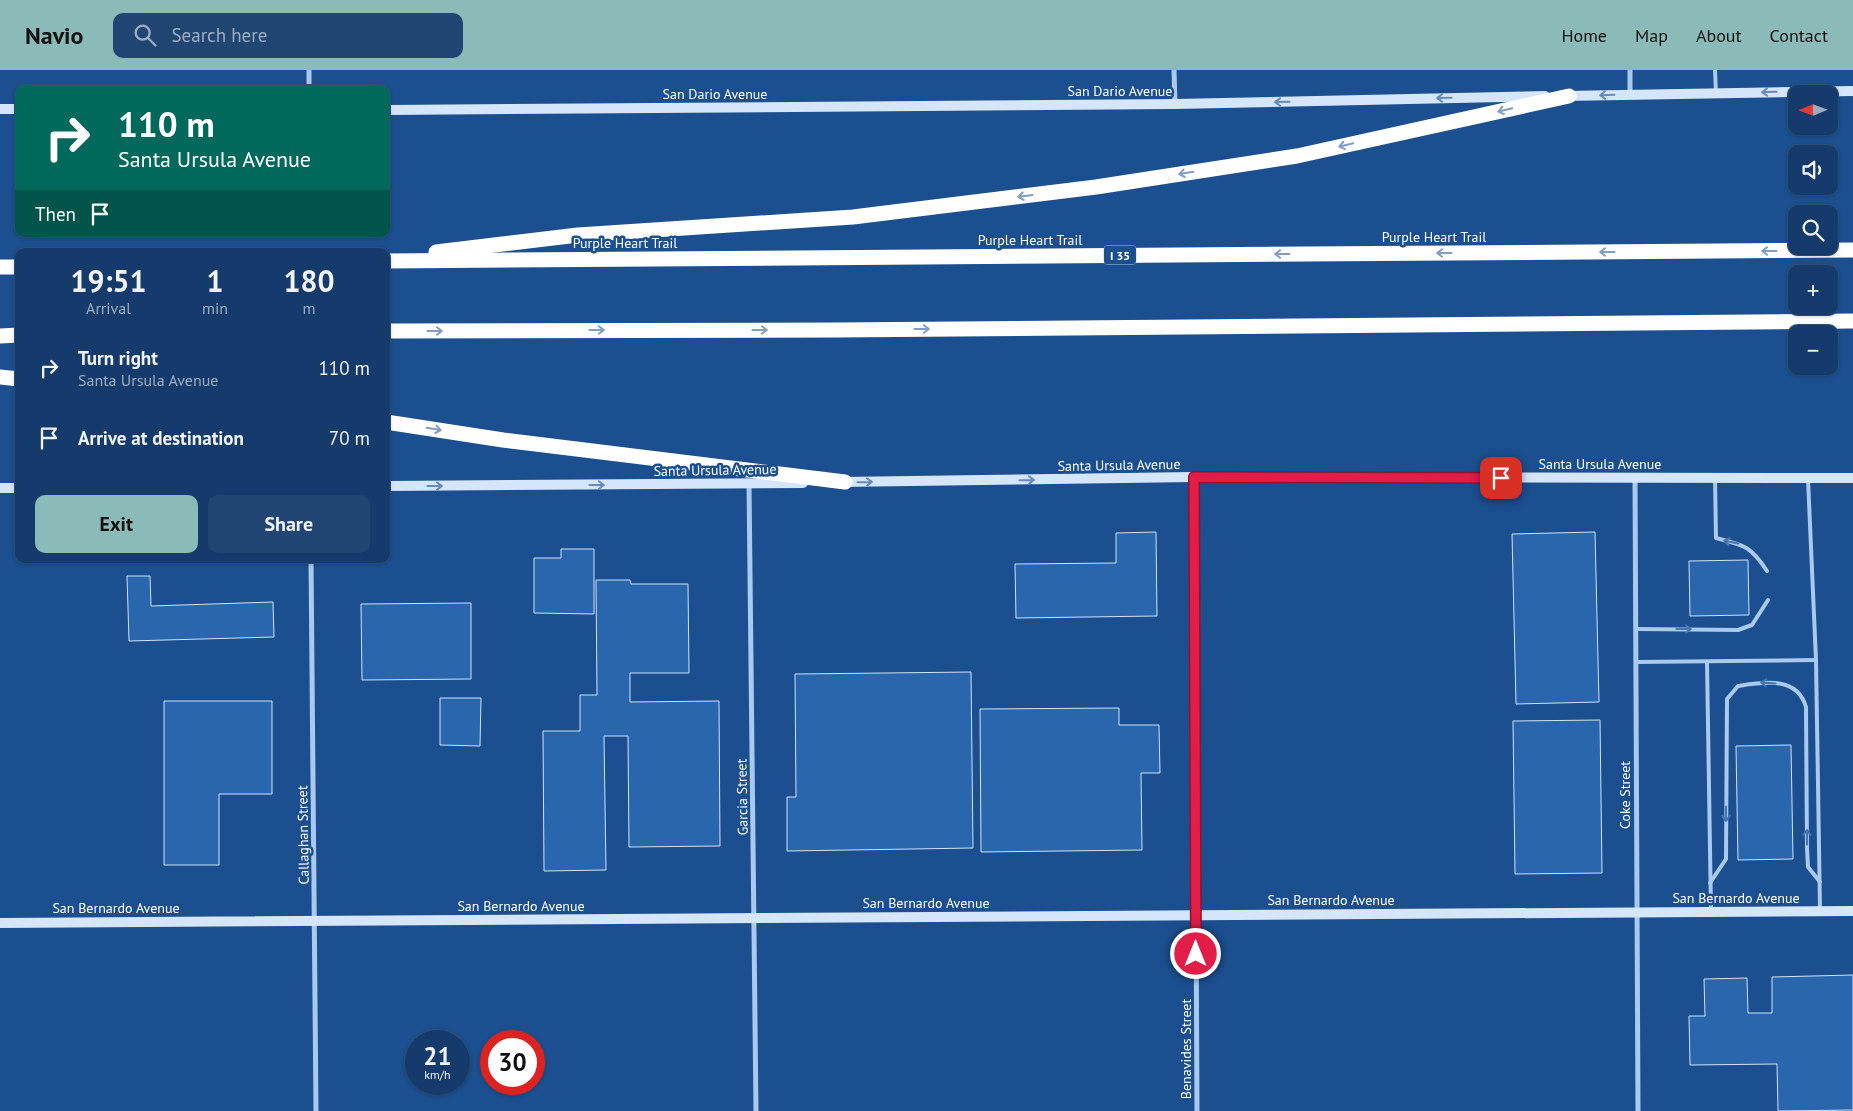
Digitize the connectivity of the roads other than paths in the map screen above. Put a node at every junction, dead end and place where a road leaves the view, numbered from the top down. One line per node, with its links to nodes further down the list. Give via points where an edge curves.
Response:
1 (308, 70): 5 (street)
2 (1174, 70): 10 (street)
3 (1630, 70): 8 (street)
4 (1715, 70): 7 (lane)
5 (309, 85)
6 (1853, 91): 7 (main road, San Dario Avenue, one-way to 7)
7 (1716, 93): 8 (main road, San Dario Avenue)
8 (1630, 94): 9 (main road, San Dario Avenue, one-way to 9)
9 (1570, 96): 10 (main road, San Dario Avenue, one-way to 10); 15 (highway, one-way to 15, via 1298,156 1096,187 853,217 578,235)
10 (1175, 104): 13 (main road, San Dario Avenue)
11 (0, 109): 12 (main road)
12 (15, 109)
13 (390, 110)
14 (1853, 250): 16 (highway, Purple Heart Trail / I 35, one-way to 16)
15 (390, 259)
16 (390, 260)
17 (0, 267): 18 (highway)
18 (15, 267)
19 (1853, 322): 20 (highway, one-way to 19)
20 (390, 331)
21 (0, 336): 22 (highway)
22 (15, 336)
23 (0, 377): 24 (highway)
24 (15, 379)
25 (390, 423): 31 (highway, one-way to 31)
26 (1194, 477): 27 (main road, Santa Ursula Avenue); 31 (main road, Santa Ursula Avenue, one-way to 26); 49 (street, Benavides Street)
27 (1635, 478): 28 (main road, Santa Ursula Avenue); 39 (street, Coke Street)
28 (1715, 478): 29 (main road, Santa Ursula Avenue); 37 (lane, one-way to 28, via 1757,555 1742,544 1716,538)
29 (1808, 478): 30 (main road, Santa Ursula Avenue); 40 (lane)
30 (1853, 478)
31 (845, 482): 32 (main road, Santa Ursula Avenue)
32 (749, 483): 33 (main road, Santa Ursula Avenue, one-way to 32); 50 (street, Garcia Street)
33 (390, 486)
34 (0, 488): 35 (main road)
35 (15, 488)
36 (311, 563): 51 (street, Callaghan Street)
37 (1767, 572)
38 (1768, 600): 39 (lane, one-way to 38, via 1738,630 1752,625)
39 (1636, 629): 41 (street, Coke Street)
40 (1816, 660): 42 (lane); 43 (lane)
41 (1636, 662): 42 (lane); 47 (street, Coke Street)
42 (1707, 662): 44 (lane)
43 (1820, 882): 44 (lane, one-way to 44, via 1808,867 1806,708 1803,697 1789,685 1763,682 1738,686 1727,700 1726,859); 45 (lane)
44 (1710, 883): 48 (lane)
45 (1820, 911): 46 (main road, San Bernardo Avenue); 48 (main road, San Bernardo Avenue)
46 (1853, 911)
47 (1637, 912): 48 (main road, San Bernardo Avenue); 49 (main road, San Bernardo Avenue); 56 (street, Coke Street)
48 (1711, 912)
49 (1196, 915): 50 (main road, San Bernardo Avenue); 55 (street, Benavides Street)
50 (755, 918): 51 (main road, San Bernardo Avenue); 54 (street, Garcia Street)
51 (315, 921): 52 (main road, San Bernardo Avenue); 53 (street, Callaghan Street)
52 (0, 923)
53 (316, 1111)
54 (756, 1111)
55 (1197, 1111)
56 (1638, 1111)

